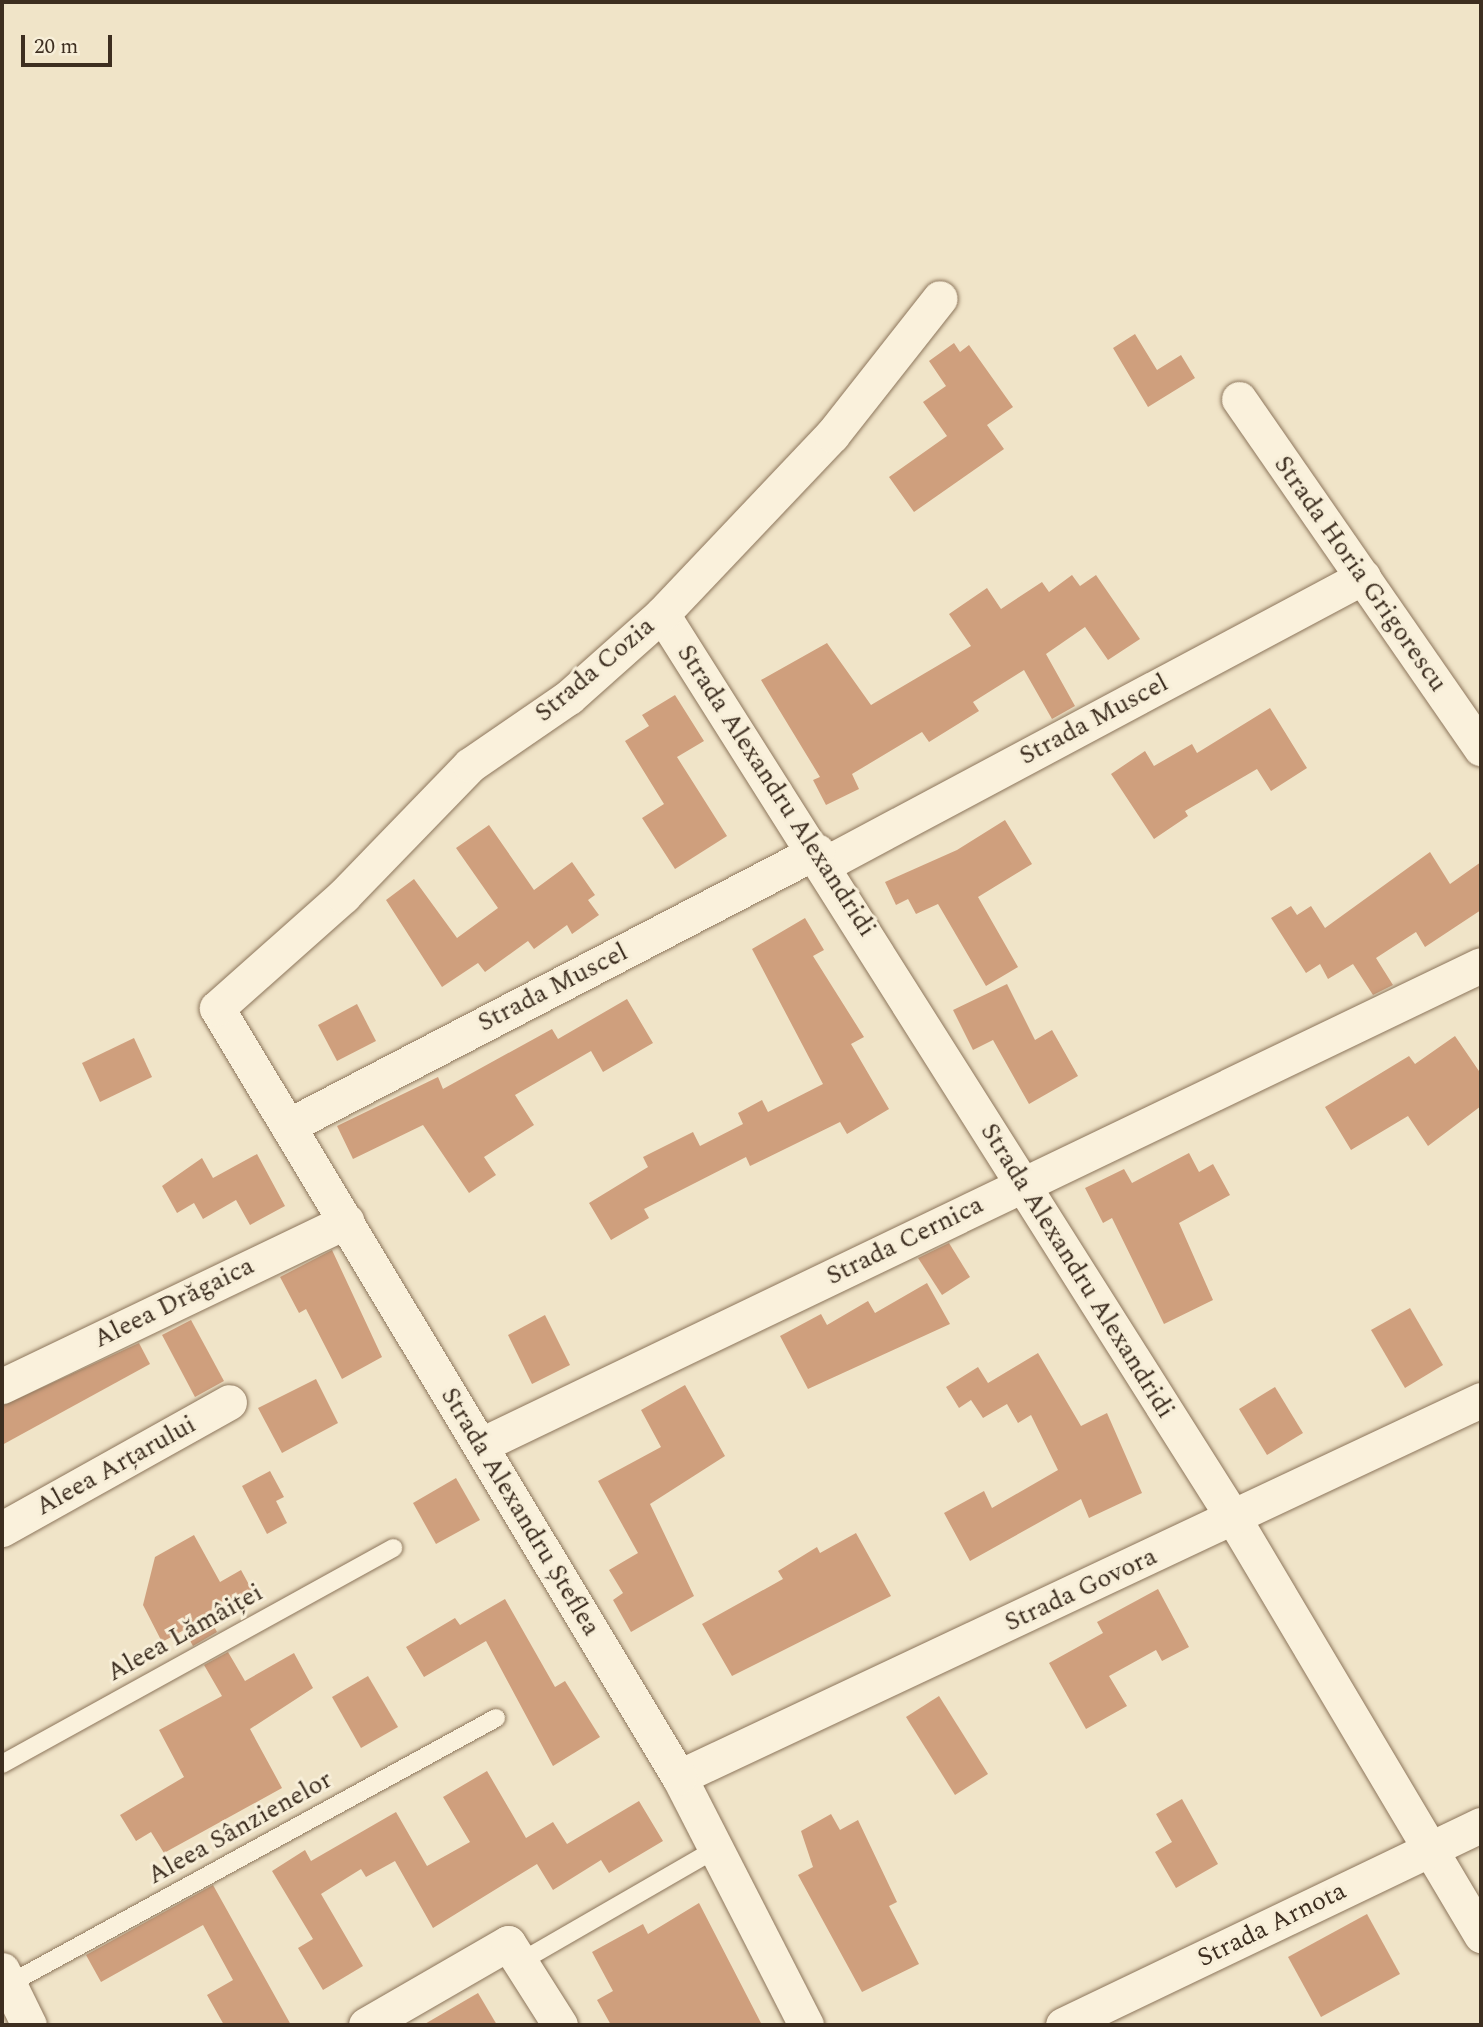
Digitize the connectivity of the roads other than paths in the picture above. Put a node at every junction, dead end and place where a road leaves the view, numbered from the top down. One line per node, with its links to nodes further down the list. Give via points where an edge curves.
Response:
1 (940, 298): 4 (street, Strada Cozia, via 832,435)
2 (1239, 399): 3 (street, Strada Horia Grigorescu)
3 (1363, 577): 5 (street, Strada Horia Grigorescu); 6 (street, Strada Muscel)
4 (662, 614): 6 (street, Strada Alexandru Alexandridi); 8 (street, Strada Cozia, via 569,698 470,765 343,896)
5 (1481, 748)
6 (821, 857): 9 (street, Strada Muscel); 10 (street, Strada Alexandru Alexandridi)
7 (1481, 965): 10 (street, Strada Cernica)
8 (217, 1008): 9 (street, Strada Alexandru Șteflea)
9 (288, 1126): 11 (street, Strada Alexandru Șteflea)
10 (1022, 1185): 15 (street, Strada Cernica); 16 (street, Strada Alexandru Alexandridi)
11 (346, 1221): 12 (street, Aleea Drăgaica); 15 (street, Strada Alexandru Șteflea)
12 (2, 1386)
13 (1481, 1400): 16 (street, Strada Govora)
14 (229, 1402): 17 (street, Aleea Arțarului)
15 (481, 1445): 21 (street, Strada Alexandru Șteflea)
16 (1234, 1519): 21 (street, Strada Govora); 24 (street, Strada Alexandru Alexandridi)
17 (2, 1529)
18 (393, 1548): 20 (lane, Aleea Lămâiței)
19 (496, 1718): 27 (lane, Aleea Sânzienelor)
20 (2, 1764)
21 (679, 1777): 23 (street, Strada Alexandru Șteflea)
22 (1481, 1825): 24 (street, Strada Arnota)
23 (716, 1849): 26 (lane); 31 (street, Strada Alexandru Șteflea)
24 (1429, 1849): 25 (street, Strada Alexandru Alexandridi); 32 (street, Strada Arnota)
25 (1481, 1935)
26 (514, 1953): 29 (street); 30 (street)
27 (5, 1977): 28 (street)
28 (29, 2025)
29 (366, 2025)
30 (560, 2025)
31 (806, 2025)
32 (1063, 2025)

